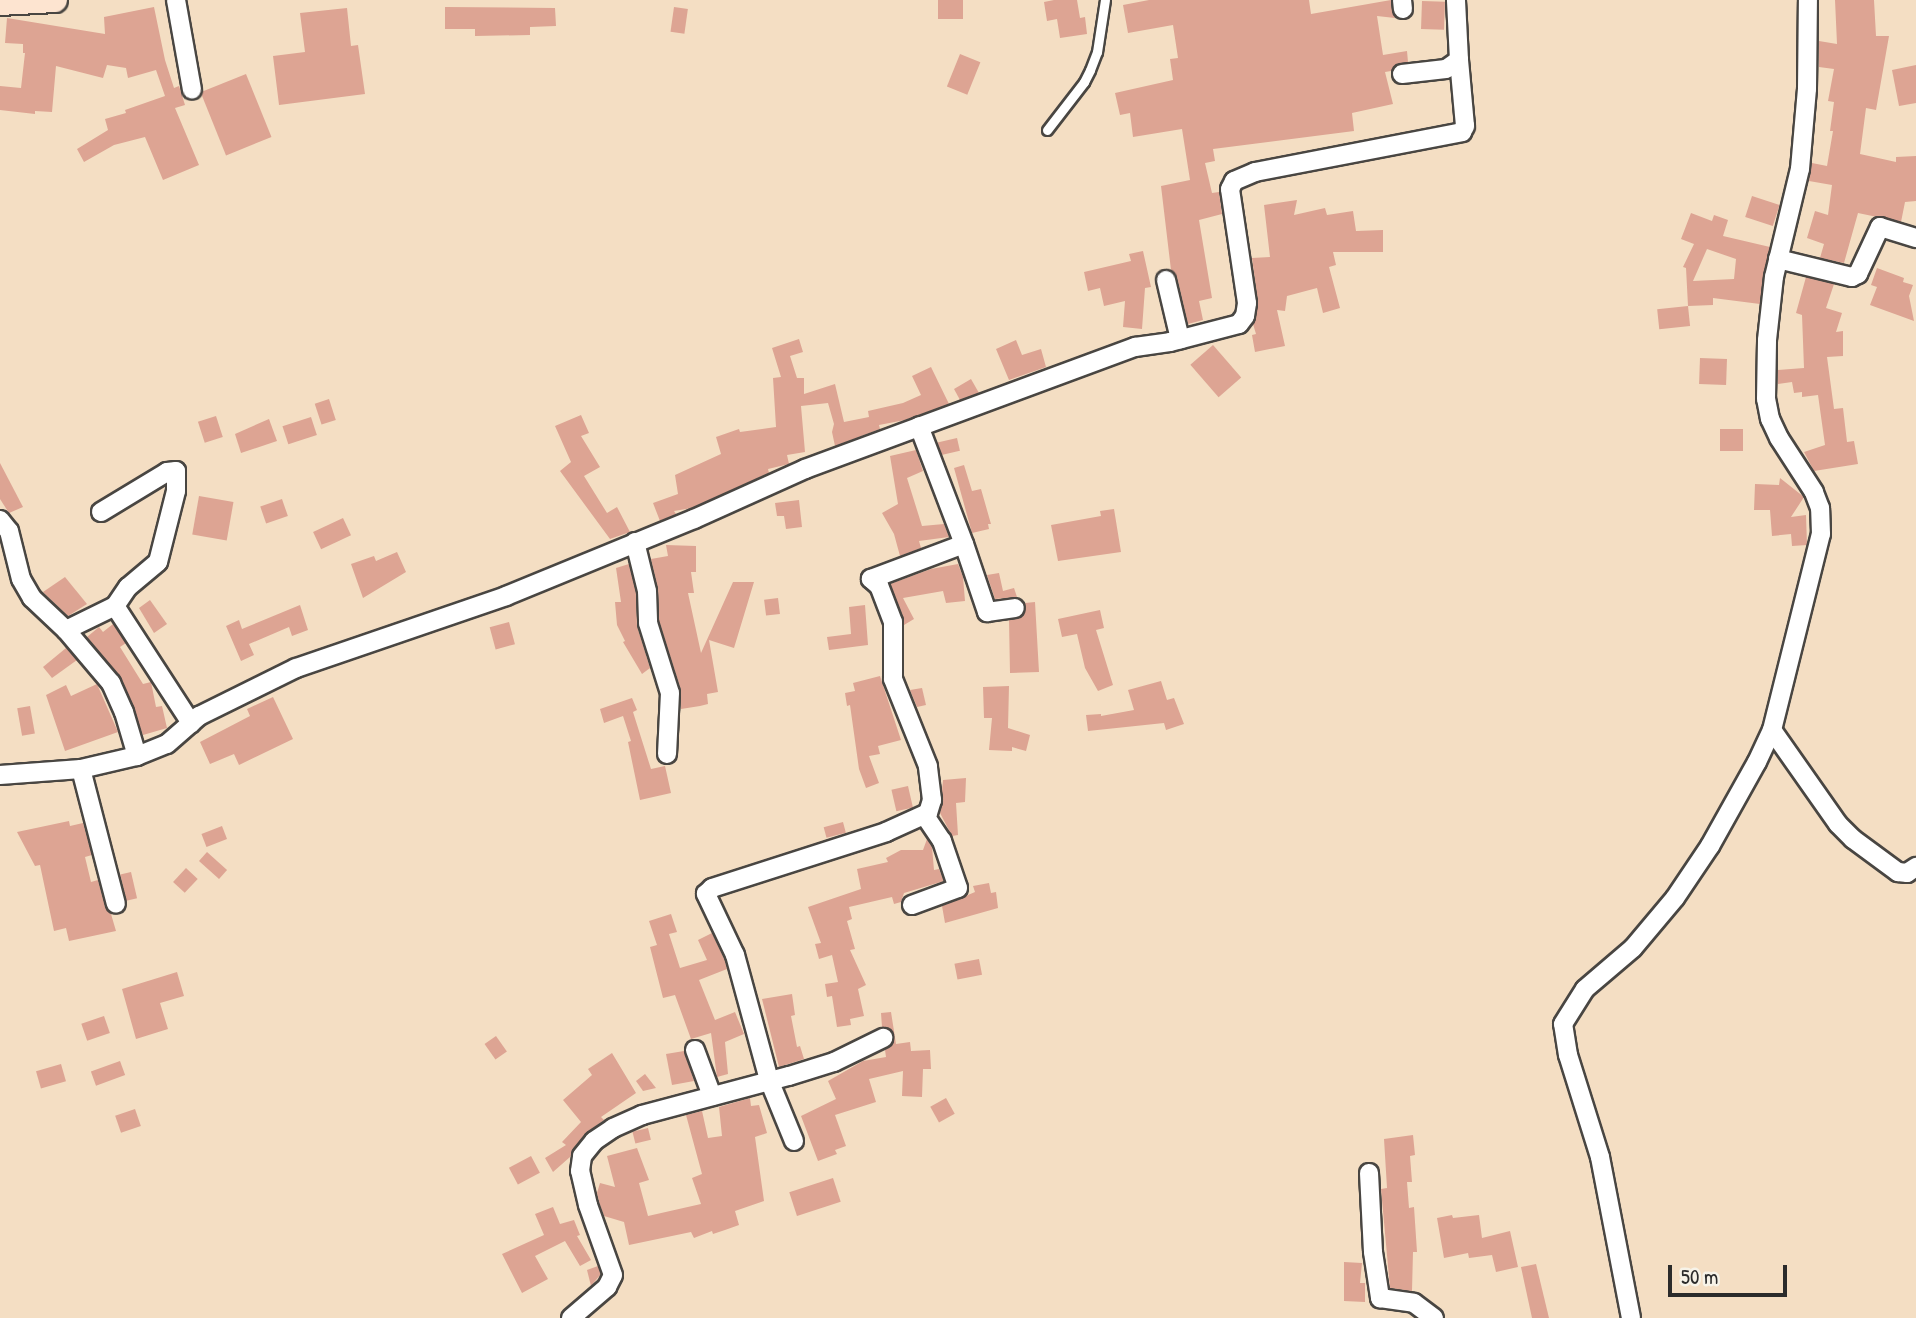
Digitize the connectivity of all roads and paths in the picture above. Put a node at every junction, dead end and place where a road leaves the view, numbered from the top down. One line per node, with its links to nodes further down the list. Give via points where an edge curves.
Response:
1 (55, 0): 6 (street)
2 (176, 0): 9 (street)
3 (1105, 0): 10 (lane, via 1090,70)
4 (1456, 0): 7 (street)
5 (1808, 0): 12 (street, via 1800,169)
6 (0, 3)
7 (1459, 60): 8 (street, via 1446,69); 14 (street, via 1462,132 1255,172 1234,181 1230,189 1245,316 1222,331)
8 (1402, 74)
9 (192, 90)
10 (1047, 130)
11 (1916, 238): 12 (street, via 1880,227 1852,277)
12 (1779, 259): 24 (street, via 1767,340 1766,399 1779,438 1814,492 1821,534)
13 (1167, 280): 14 (street)
14 (1180, 339): 15 (street, via 1135,347)
15 (919, 426): 18 (street, via 781,478); 19 (street)
16 (102, 512): 20 (street, via 166,472 176,471 176,491 158,562 128,587)
17 (0, 520): 22 (street, via 9,531 21,579 32,598)
18 (635, 542): 23 (street, via 506,596 296,668); 25 (street, via 647,591 646,614 670,693)
19 (964, 544): 21 (street, via 987,612); 29 (street, via 871,579 891,613 893,679 928,766 932,800)
20 (115, 606): 22 (street); 23 (street)
21 (1015, 608)
22 (66, 630): 26 (street, via 111,683)
23 (191, 723): 26 (street, via 167,744)
24 (1772, 730): 30 (street, via 1838,824 1891,869); 41 (street, via 1710,846 1675,898 1633,948 1586,989 1563,1024 1567,1055 1600,1157)
25 (667, 754)
26 (137, 756): 27 (street)
27 (81, 769): 28 (street); 31 (street)
28 (0, 775)
29 (925, 816): 32 (street, via 942,841 958,888); 35 (street, via 712,888 706,894 735,955)
30 (1913, 874)
31 (116, 904)
32 (912, 905)
33 (883, 1038): 35 (street, via 834,1062)
34 (695, 1050): 36 (street)
35 (769, 1080): 36 (street); 37 (street)
36 (712, 1096): 39 (street, via 626,1121 586,1148 580,1163 584,1191 614,1270 607,1287)
37 (794, 1141)
38 (1368, 1173): 40 (street, via 1380,1298 1414,1303)
39 (571, 1318)
40 (1434, 1318)
41 (1631, 1318)

